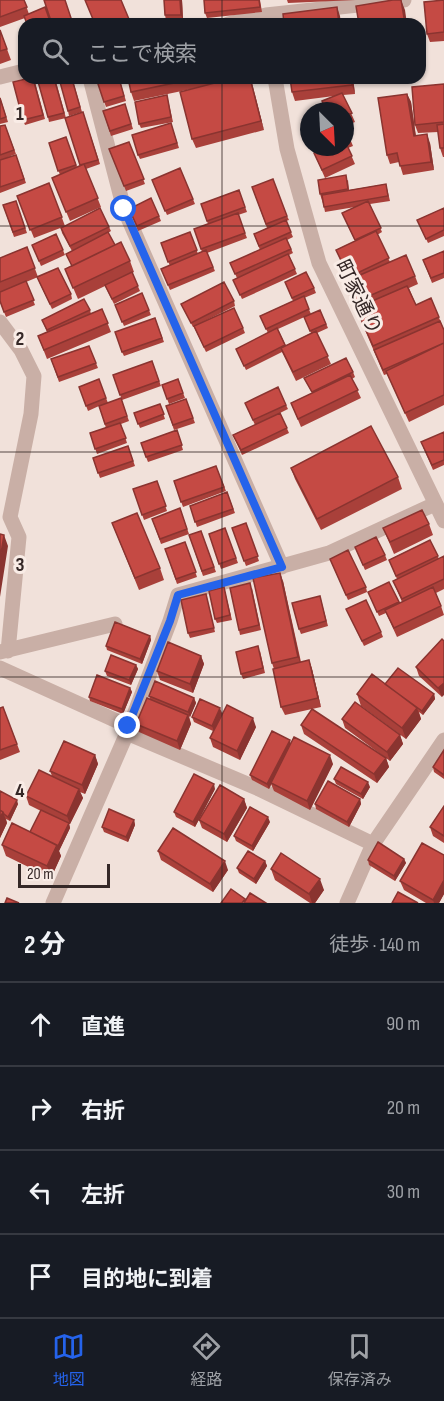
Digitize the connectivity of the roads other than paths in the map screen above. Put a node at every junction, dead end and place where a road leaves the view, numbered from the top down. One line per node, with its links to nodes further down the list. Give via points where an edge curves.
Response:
1 (404, 0): 2 (street)
2 (266, 13): 3 (street)
3 (249, 18)
4 (18, 72): 5 (street)
5 (0, 77)
6 (92, 84): 11 (street, via 124,209)
7 (276, 84): 9 (street, 町家通り, via 286,149 319,263)
8 (0, 322): 13 (street, via 34,376 31,414 10,517 19,537)
9 (435, 504): 10 (street, 町家通り); 11 (street, via 329,553)
10 (444, 521)
11 (282, 567): 15 (street, via 178,595)
12 (115, 624): 13 (street)
13 (4, 651)
14 (0, 668): 15 (street)
15 (127, 730): 17 (street); 18 (street)
16 (444, 740): 17 (street)
17 (373, 844): 19 (street)
18 (53, 903)
19 (346, 903)

